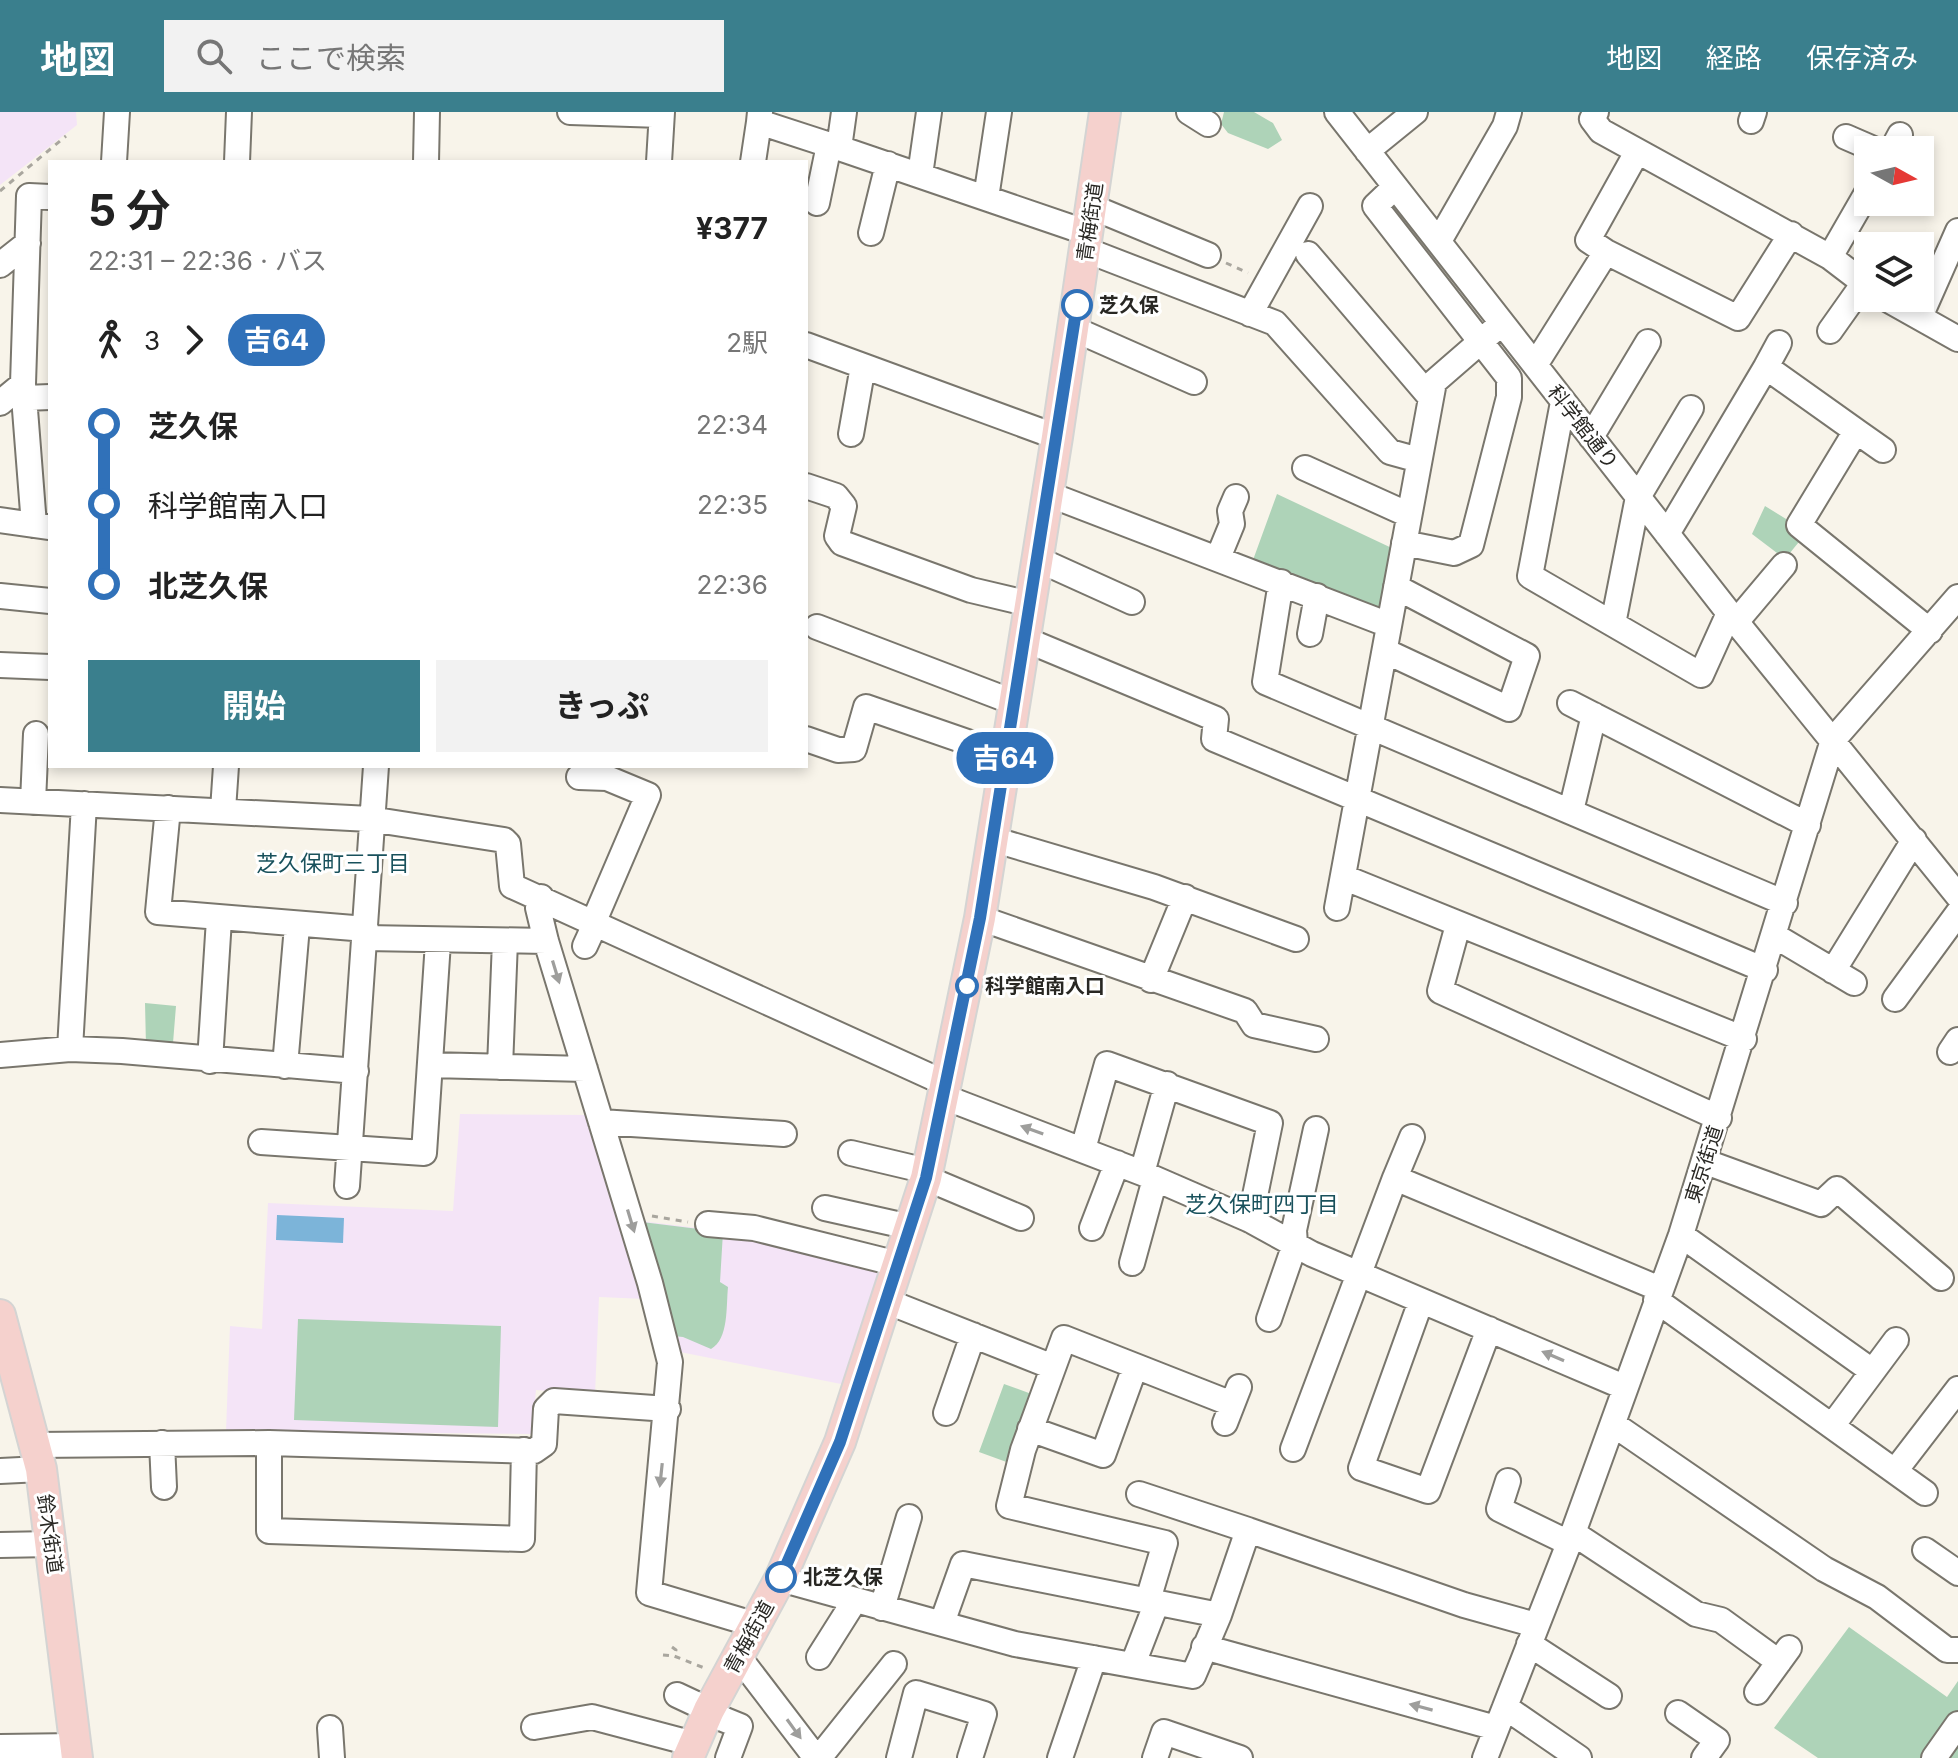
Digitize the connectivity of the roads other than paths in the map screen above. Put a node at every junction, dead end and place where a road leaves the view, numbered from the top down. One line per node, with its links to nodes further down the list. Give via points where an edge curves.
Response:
1 (117, 112): 20 (street)
2 (239, 112): 21 (street)
3 (427, 112): 22 (street)
4 (570, 112): 13 (street)
5 (844, 112): 17 (street)
6 (929, 112): 26 (street)
7 (999, 112): 29 (street)
8 (1105, 112): 33 (main road, 青梅街道)
9 (1337, 112): 18 (street, 科学館通り)
10 (1415, 112): 18 (street)
11 (1509, 112): 37 (street)
12 (1596, 112): 19 (street, via 1595,125)
13 (662, 114): 23 (street)
14 (759, 117): 17 (street); 24 (street)
15 (1846, 137): 16 (street)
16 (1854, 140)
17 (834, 146): 25 (street); 30 (street)
18 (1367, 151): 27 (street, 科学館通り)
19 (1637, 152): 36 (street); 39 (street, via 1588,240)
20 (114, 160)
21 (237, 160)
22 (426, 160)
23 (659, 160)
24 (753, 160)
25 (888, 164): 26 (street); 35 (street)
26 (920, 175): 29 (street)
27 (1395, 187): 37 (street, 科学館通り); 54 (street, via 1375,206)
28 (48, 197): 38 (street, via 29,196)
29 (986, 198): 33 (street)
30 (817, 203)
31 (1310, 206): 48 (street)
32 (1854, 215): 42 (street)
33 (1089, 230): 41 (street); 48 (street); 51 (main road, 青梅街道)
34 (1958, 231): 49 (street)
35 (871, 233)
36 (1791, 234): 39 (street, via 1738,318); 42 (street)
37 (1439, 241): 50 (street, 科学館通り)
38 (28, 243): 43 (street); 46 (street)
39 (1606, 252): 58 (street)
40 (1308, 254): 64 (street)
41 (1208, 255)
42 (1830, 257): 44 (street)
43 (0, 265)
44 (1854, 275)
45 (1854, 300): 52 (street)
46 (38, 307): 62 (street)
47 (1911, 312): 49 (street)
48 (1250, 314): 73 (street, via 1275,323 1390,452)
49 (1920, 317): 53 (street)
50 (1502, 323): 54 (street); 58 (street, 科学館通り)
51 (1074, 329): 61 (street); 70 (main road, 青梅街道)
52 (1830, 331)
53 (1958, 339)
54 (1481, 341): 64 (street, via 1434,382); 83 (street, via 1509,378 1509,397 1475,538 1454,553)
55 (1648, 342): 71 (street)
56 (1779, 343): 60 (street)
57 (808, 346): 59 (street)
58 (1535, 365): 65 (street, 科学館通り)
59 (863, 366): 69 (street); 70 (street)
60 (1766, 367): 68 (street); 82 (street)
61 (1194, 382)
62 (24, 391): 63 (street); 66 (street); 81 (street)
63 (48, 397)
64 (1431, 398): 73 (street)
65 (1563, 402): 71 (street, 科学館通り); 96 (street, via 1530,576)
66 (0, 403)
67 (1691, 408): 78 (street)
68 (1856, 431): 72 (street); 99 (street, via 1799,525)
69 (851, 434)
70 (1057, 437): 76 (main road, 青梅街道)
71 (1591, 437): 78 (street, 科学館通り)
72 (1883, 450)
73 (1419, 460): 79 (street)
74 (1305, 468): 79 (street)
75 (808, 487): 94 (street, via 836,496 844,506 837,536 842,543 971,590)
76 (1048, 494): 84 (street); 85 (main road, 青梅街道)
77 (1236, 497): 84 (street)
78 (1638, 497): 82 (street, 科学館通り); 96 (street)
79 (1409, 515): 83 (street)
80 (0, 520): 81 (street)
81 (42, 526)
82 (1667, 534): 95 (street, 科学館通り)
83 (1404, 543): 88 (street)
84 (1218, 558): 87 (street)
85 (1037, 559): 93 (street); 94 (main road, 青梅街道)
86 (1784, 565): 95 (street)
87 (1281, 582): 90 (street); 108 (street, via 1265,682)
88 (1396, 587): 97 (street); 102 (street, via 1527,656 1509,709)
89 (0, 596): 92 (street)
90 (1317, 596): 97 (street); 100 (street)
91 (1958, 597): 99 (street, 東京街道)
92 (48, 601)
93 (1132, 602)
94 (1030, 604): 101 (main road, 青梅街道)
95 (1733, 617): 96 (street, via 1701,675); 111 (street, 科学館通り)
96 (1613, 624)
97 (1389, 625): 102 (street)
98 (817, 626): 105 (street)
99 (1930, 631): 111 (street, 東京街道)
100 (1310, 634)
101 (1024, 639): 105 (main road, 青梅街道); 118 (street, via 1216,719 1214,739)
102 (1385, 651): 108 (street)
103 (0, 665): 104 (street)
104 (48, 667)
105 (1013, 702): 112 (main road, 青梅街道)
106 (1570, 703): 107 (street)
107 (1594, 715): 122 (street); 124 (street)
108 (1370, 728): 118 (street); 122 (street)
109 (36, 734): 117 (street)
110 (808, 740): 112 (street, via 838,750 854,749 866,707)
111 (1833, 740): 124 (street, 東京街道); 126 (street, 科学館通り)
112 (1005, 755): 125 (main road, 青梅街道)
113 (23, 762): 117 (street)
114 (226, 768): 121 (street)
115 (376, 768): 123 (street)
116 (579, 779): 138 (street, via 607,778 648,795)
117 (18, 801): 119 (street)
118 (1357, 801): 129 (street); 148 (street)
119 (84, 804): 120 (street, via 127,811); 153 (street)
120 (168, 808): 121 (street); 137 (street, via 158,912)
121 (223, 810): 123 (street)
122 (1571, 811): 133 (street)
123 (370, 819): 131 (street, via 505,836 512,886); 141 (street)
124 (1808, 825): 133 (street, 東京街道)
125 (992, 839): 132 (street); 136 (main road, 青梅街道)
126 (1914, 840): 127 (street, 科学館通り); 142 (street, via 1843,977)
127 (1932, 864): 128 (street); 130 (street, 科学館通り)
128 (1958, 871)
129 (1343, 877): 134 (street); 139 (street)
130 (1958, 896)
131 (541, 897): 138 (street); 145 (street, via 538,908)
132 (1185, 897): 143 (street); 149 (street)
133 (1785, 903): 142 (street, 東京街道)
134 (1337, 908)
135 (1958, 913): 150 (street)
136 (980, 918): 149 (street); 162 (main road, 青梅街道)
137 (219, 919): 140 (street); 155 (street)
138 (595, 922): 147 (street); 162 (street)
139 (1458, 925): 152 (street); 163 (street, via 1440,991)
140 (297, 926): 141 (street); 157 (street)
141 (366, 934): 146 (street); 160 (street)
142 (1775, 936): 148 (street, 東京街道)
143 (1296, 939)
144 (505, 941): 145 (street); 146 (street); 158 (street)
145 (546, 941): 159 (street, one-way to 159)
146 (438, 942): 156 (street)
147 (585, 946)
148 (1765, 970): 152 (street, 東京街道)
149 (1151, 980): 151 (street, via 1245,1011 1254,1025)
150 (1895, 999)
151 (1316, 1039)
152 (1744, 1039): 163 (street, 東京街道)
153 (70, 1049): 154 (street, via 25,1048); 155 (street, via 139,1049)
154 (0, 1055)
155 (210, 1061): 157 (street)
156 (430, 1065): 158 (street); 169 (street, via 424,1153)
157 (285, 1066): 160 (street)
158 (500, 1067): 159 (street)
159 (585, 1069): 164 (street)
160 (356, 1071): 169 (street)
161 (1167, 1084): 170 (street, via 1107,1064); 175 (street); 180 (street, via 1270,1123)
162 (945, 1091): 170 (street, one-way to 162); 174 (main road, 青梅街道)
163 (1719, 1118): 172 (street, 東京街道)
164 (601, 1122): 166 (street); 205 (street, one-way to 205, via 670,1362)
165 (1316, 1129): 185 (street, via 1318,1158)
166 (784, 1134)
167 (1412, 1137): 176 (street)
168 (261, 1142): 169 (street)
169 (351, 1149): 177 (street)
170 (1083, 1149): 173 (street)
171 (851, 1153): 174 (street)
172 (1706, 1162): 184 (street, 東京街道); 189 (street, via 1821,1204 1837,1189)
173 (1117, 1163): 175 (street); 183 (street)
174 (926, 1174): 179 (street); 182 (main road, 青梅街道)
175 (1149, 1176): 180 (street); 186 (street)
176 (1395, 1178): 188 (street); 190 (street)
177 (347, 1186)
178 (825, 1208): 182 (street)
179 (1021, 1218)
180 (1250, 1220): 185 (street)
181 (708, 1224): 187 (street, via 754,1228)
182 (910, 1227): 187 (main road, 青梅街道)
183 (1092, 1228)
184 (1681, 1235): 190 (street, 東京街道); 200 (street)
185 (1295, 1244): 188 (street); 194 (street)
186 (1132, 1263)
187 (898, 1264): 191 (main road, 青梅街道)
188 (1359, 1274): 192 (street); 212 (street)
189 (1941, 1278)
190 (1658, 1295): 202 (street, 東京街道); 208 (street)
191 (886, 1301): 196 (street); 228 (main road, 青梅街道, via 840,1442)
192 (1421, 1301): 195 (street); 195 (street, via 1361,1468 1428,1491)
193 (0, 1316): 201 (main road, 鈴木街道)
194 (1269, 1319)
195 (1489, 1329): 202 (street, one-way to 195)
196 (973, 1335): 198 (street); 206 (street)
197 (1896, 1340): 200 (street)
198 (1053, 1367): 199 (street, via 1064,1338); 209 (street)
199 (1135, 1367): 204 (street); 209 (street, via 1103,1455)
200 (1872, 1371): 208 (street)
201 (8, 1375): 214 (main road, 鈴木街道)
202 (1624, 1387): 207 (street, 東京街道)
203 (1958, 1389): 216 (street)
204 (1232, 1405)
205 (668, 1409): 213 (street, via 554,1401 546,1409 544,1444); 234 (street, one-way to 234, via 649,1593)
206 (946, 1413)
207 (1613, 1424): 223 (street, 東京街道); 237 (street, via 1824,1569 1877,1597 1947,1650)
208 (1832, 1426): 216 (street)
209 (1030, 1429): 230 (street, via 1009,1506 1165,1543)
210 (162, 1443): 211 (street); 214 (street); 218 (street)
211 (269, 1443): 213 (street); 213 (street, via 269,1531 522,1539)
212 (1293, 1449)
213 (524, 1450)
214 (38, 1457): 215 (street); 224 (main road, 鈴木街道)
215 (0, 1471)
216 (1895, 1471): 219 (street)
217 (1508, 1481): 223 (street, via 1499,1509)
218 (164, 1487)
219 (1925, 1493)
220 (1139, 1494): 222 (street)
221 (909, 1517): 231 (street)
222 (1248, 1530): 232 (street); 235 (street)
223 (1571, 1538): 235 (street, 東京街道); 243 (street, via 1696,1614 1721,1620 1784,1655)
224 (51, 1544): 225 (street); 256 (main road, 鈴木街道)
225 (0, 1545)
226 (1925, 1550): 227 (street)
227 (1958, 1573)
228 (780, 1579): 229 (street); 234 (main road, 青梅街道)
229 (855, 1600): 231 (street); 238 (street)
230 (1152, 1601): 232 (street); 233 (street, via 963,1564); 242 (street)
231 (882, 1608): 233 (street)
232 (1219, 1615): 236 (street)
233 (942, 1623): 239 (street, via 1015,1644)
234 (756, 1625): 240 (main road, 青梅街道)
235 (1533, 1634): 245 (street); 249 (street, 東京街道)
236 (1204, 1647): 242 (street, via 1193,1676); 249 (street, one-way to 236)
237 (1958, 1650)
238 (819, 1657)
239 (1094, 1658): 242 (street); 262 (street)
240 (728, 1664): 247 (main road, 青梅街道); 259 (street, one-way to 259)
241 (894, 1664): 259 (street)
242 (1133, 1664)
243 (1757, 1692)
244 (677, 1695): 247 (street)
245 (1609, 1696)
246 (757, 1703): 251 (street)
247 (708, 1712): 251 (street); 255 (main road, 青梅街道)
248 (1678, 1713): 267 (street, via 1717,1740)
249 (1501, 1718): 265 (street, 東京街道); 266 (street)
250 (1958, 1724): 268 (street)
251 (740, 1726): 258 (street)
252 (534, 1727): 255 (street, via 592,1717)
253 (330, 1728): 257 (street)
254 (0, 1747): 256 (street)
255 (691, 1751)
256 (77, 1752)
257 (332, 1758)
258 (728, 1758)
259 (817, 1758)
260 (899, 1758): 261 (street, via 916,1693 984,1714)
261 (970, 1758)
262 (1060, 1758)
263 (1155, 1758): 264 (street, via 1164,1732)
264 (1240, 1758)
265 (1485, 1758)
266 (1579, 1758)
267 (1704, 1758)
268 (1934, 1758)

